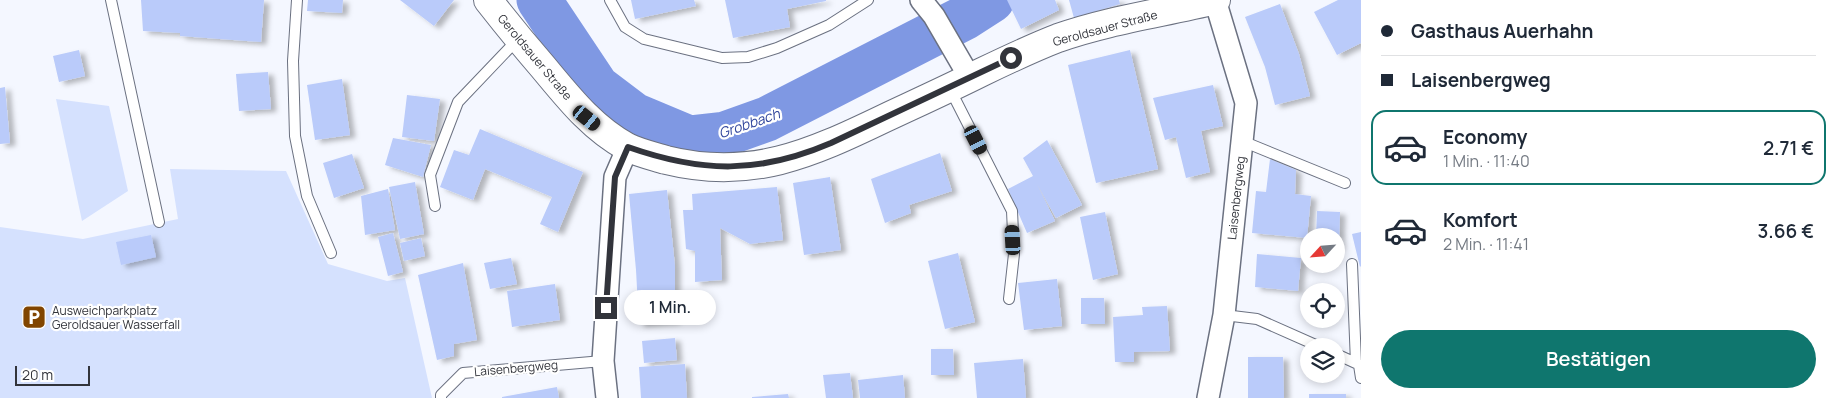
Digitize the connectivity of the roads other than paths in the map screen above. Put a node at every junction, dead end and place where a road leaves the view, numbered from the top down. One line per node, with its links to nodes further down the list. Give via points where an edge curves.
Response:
1 (111, 0): 14 (lane)
2 (297, 0): 15 (lane, via 293,61 295,136 307,196)
3 (488, 0): 8 (main road, Geroldsauer Straße)
4 (610, 0): 5 (lane, via 625,27 644,38 722,58 748,57 777,48 829,25)
5 (868, 0)
6 (1215, 0): 9 (main road, Geroldsauer Straße, via 1059,38); 10 (street, Laisenbergweg, via 1246,103)
7 (928, 8): 9 (street, via 952,45)
8 (519, 38): 11 (main road, Geroldsauer Straße, via 587,118); 13 (lane, via 458,102 430,175)
9 (960, 83): 11 (main road, Geroldsauer Straße, via 808,153 757,165 731,167 679,163); 17 (lane, via 1012,211 1014,254)
10 (1242, 141): 12 (lane); 18 (street, Laisenbergweg)
11 (628, 147): 21 (street, via 615,177)
12 (1345, 183)
13 (435, 206)
14 (159, 222)
15 (331, 253)
16 (1352, 264): 22 (lane)
17 (1009, 299)
18 (1224, 316): 19 (lane, via 1258,319); 26 (street, Laisenbergweg)
19 (1300, 338)
20 (1345, 358): 22 (lane)
21 (603, 361): 24 (lane, Laisenbergweg, via 462,373); 25 (street)
22 (1359, 365): 23 (lane)
23 (1361, 378)
24 (441, 398)
25 (607, 398)
26 (1208, 398)

